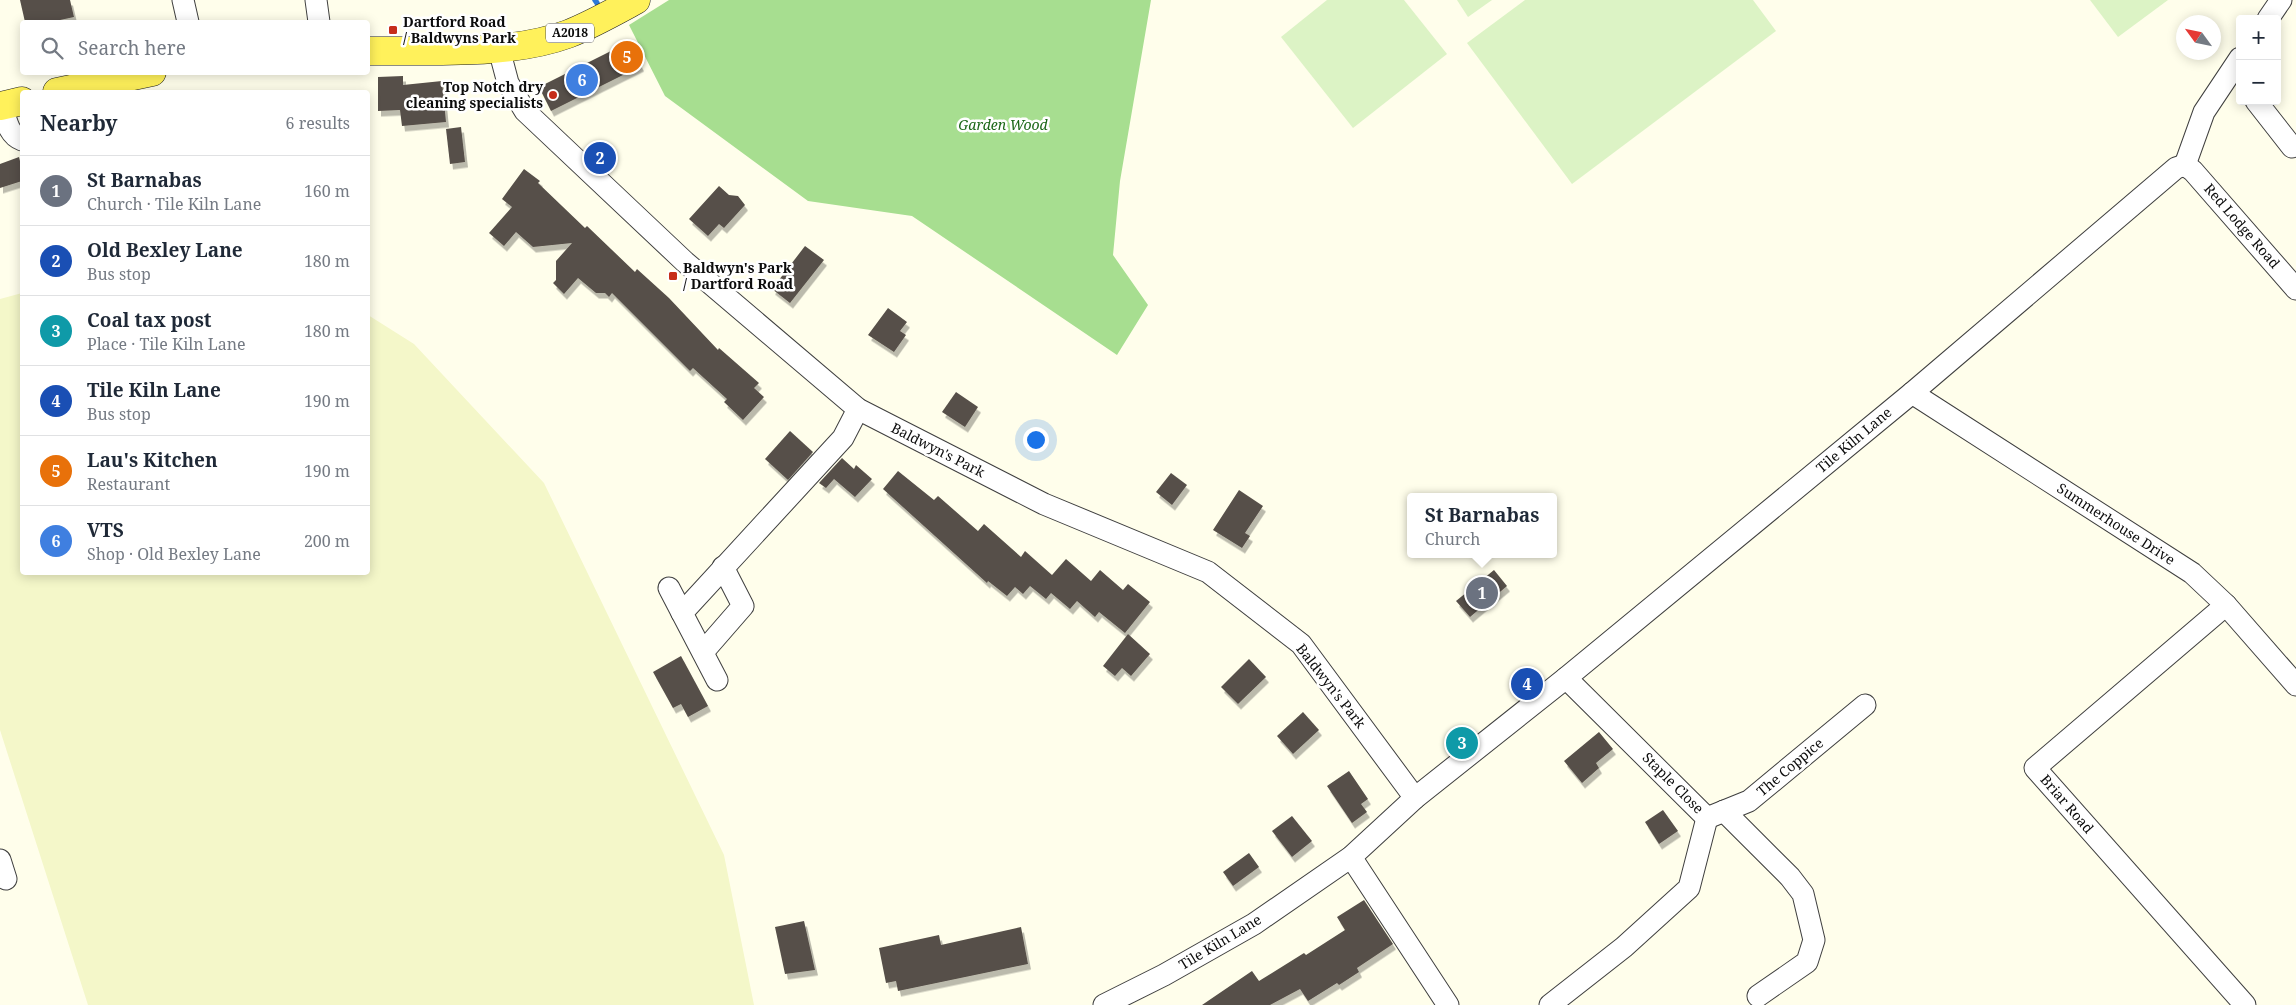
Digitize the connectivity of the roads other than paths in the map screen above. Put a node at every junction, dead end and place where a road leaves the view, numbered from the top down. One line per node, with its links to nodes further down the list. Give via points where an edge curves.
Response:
1 (182, 0): 6 (street)
2 (316, 0): 7 (street)
3 (636, 0): 8 (main road, A2018, via 566,34)
4 (2281, 0): 5 (street)
5 (2271, 15)
6 (187, 20)
7 (319, 20)
8 (500, 49): 9 (main road, A2018); 21 (street, Baldwyn's Park, via 508,83 525,111 685,262)
9 (370, 51)
10 (2236, 70): 18 (street, via 2204,112)
11 (142, 75): 12 (main road)
12 (100, 88): 13 (main road)
13 (78, 90)
14 (8, 104): 16 (street, via 10,131)
15 (2259, 105): 17 (street)
16 (20, 139)
17 (2292, 147)
18 (2185, 165): 19 (street, Red Lodge Road, via 2194,171); 20 (street, Tile Kiln Lane, via 2176,168)
19 (2296, 288)
20 (1912, 392): 24 (street, Summerhouse Drive, via 2192,573); 27 (street, Tile Kiln Lane)
21 (858, 408): 22 (street, via 844,438); 31 (street, Baldwyn's Park, via 1044,504 1208,572 1301,644)
22 (723, 567): 25 (street); 26 (street, via 743,606)
23 (668, 588): 25 (street)
24 (2226, 605): 29 (street, Summerhouse Drive); 38 (street, Briar Road, via 2035,768)
25 (682, 613): 26 (street)
26 (703, 652): 28 (street)
27 (1566, 678): 31 (street, Tile Kiln Lane); 32 (street, Staple Close)
28 (717, 680)
29 (2296, 685)
30 (1865, 705): 32 (street, The Coppice, via 1749,801)
31 (1415, 798): 33 (street, Tile Kiln Lane)
32 (1715, 814): 34 (street, via 1790,877 1803,894 1814,940 1807,962); 37 (street, Staple Close, via 1689,888 1624,947)
33 (1351, 857): 35 (street, Tile Kiln Lane, via 1254,924); 36 (street)
34 (1758, 996)
35 (1104, 1005)
36 (1448, 1005)
37 (1550, 1005)
38 (2245, 1005)

